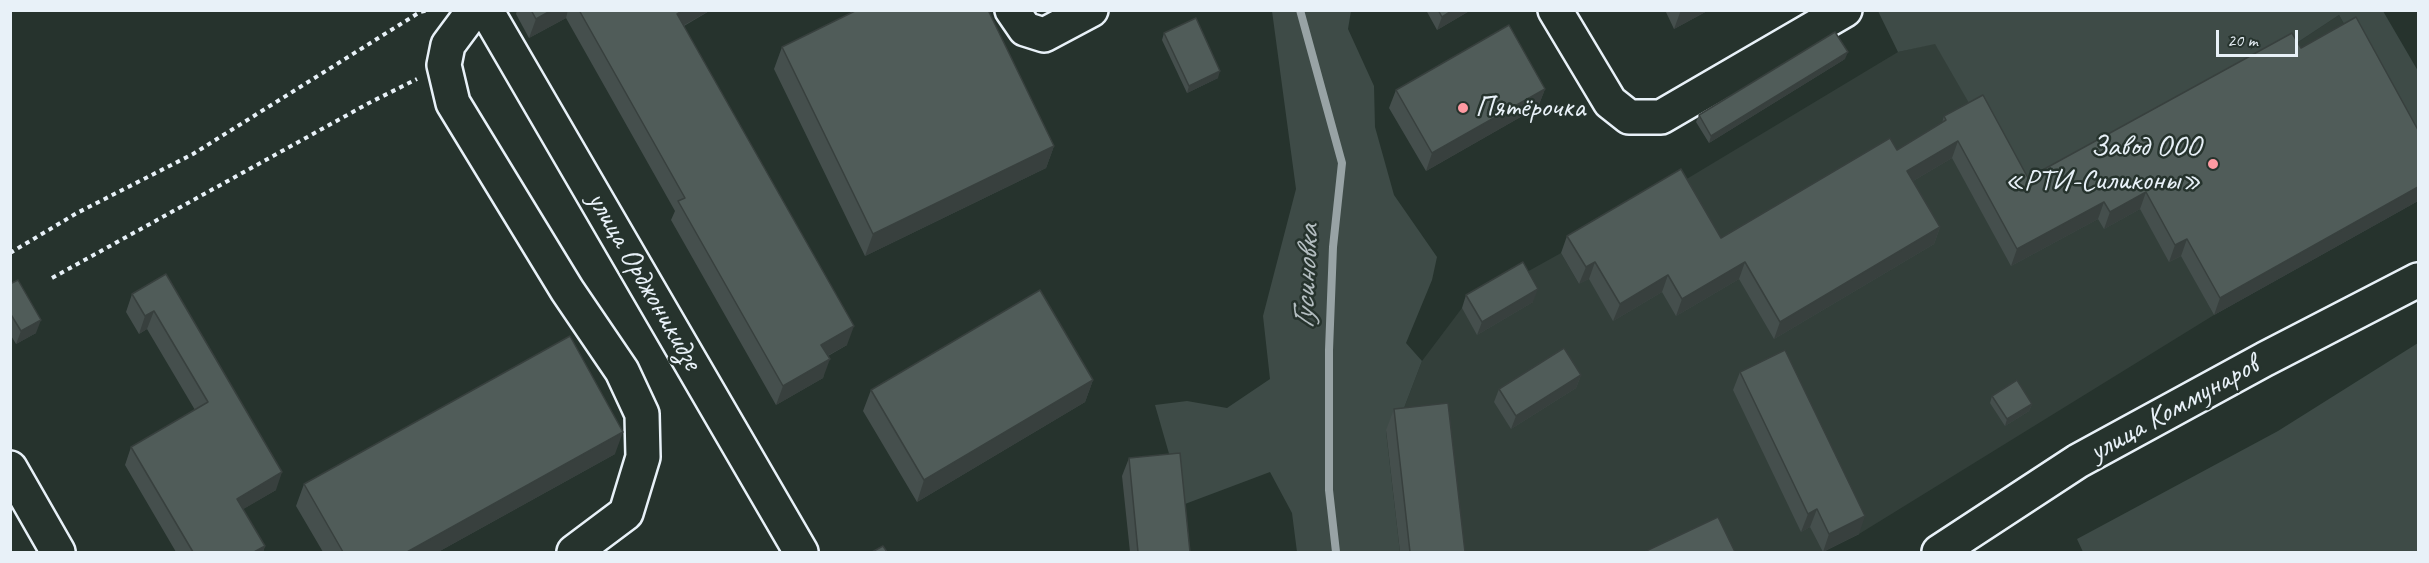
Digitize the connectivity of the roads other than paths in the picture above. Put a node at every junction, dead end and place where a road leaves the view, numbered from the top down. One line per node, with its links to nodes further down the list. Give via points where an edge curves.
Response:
1 (474, 10): 10 (main road, via 447,45 444,65 453,103 567,290 622,371 642,414 643,457 626,513)
2 (486, 10): 11 (main road, улица Орджоникидзе)
3 (1012, 10): 4 (main road, via 1026,29 1044,35)
4 (1091, 10)
5 (1555, 10): 6 (main road, via 1610,102 1629,117 1661,117)
6 (1845, 10)
7 (2418, 280): 12 (main road, улица Коммунаров, via 2078,461)
8 (10, 468): 9 (main road)
9 (58, 552)
10 (574, 552)
11 (801, 552)
12 (1940, 552)

